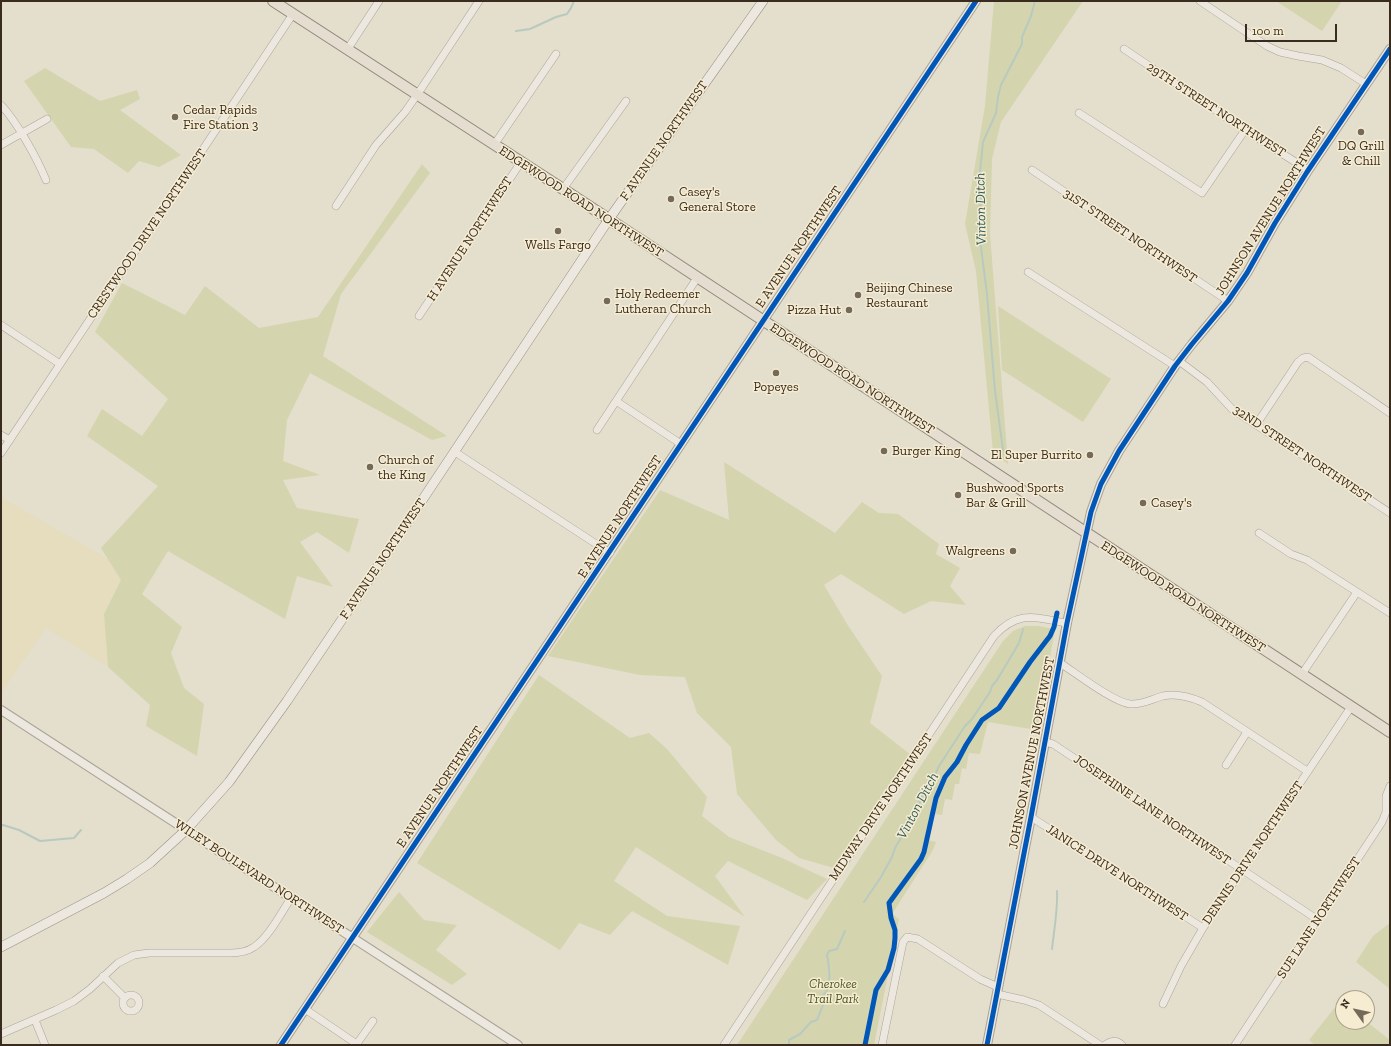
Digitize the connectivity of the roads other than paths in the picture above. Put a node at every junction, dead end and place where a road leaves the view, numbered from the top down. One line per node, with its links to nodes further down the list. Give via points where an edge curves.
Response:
1 (273, 1): 7 (main road, EDGEWOOD ROAD NORTHWEST)
2 (379, 1): 10 (street)
3 (479, 1): 13 (street)
4 (763, 1): 28 (main road, F AVENUE NORTHWEST)
5 (976, 1): 33 (street, E AVENUE NORTHWEST)
6 (1200, 1): 12 (street, via 1267,46 1280,52 1322,60 1341,68)
7 (293, 14): 10 (main road, EDGEWOOD ROAD NORTHWEST); 35 (street, CRESTWOOD DRIVE NORTHWEST)
8 (1124, 49): 18 (street, 29TH STREET NORTHWEST)
9 (1390, 49): 12 (street, JOHNSON AVENUE NORTHWEST)
10 (347, 50): 13 (main road, EDGEWOOD ROAD NORTHWEST)
11 (556, 54): 21 (street)
12 (1366, 84): 24 (street, JOHNSON AVENUE NORTHWEST)
13 (418, 95): 21 (main road, EDGEWOOD ROAD NORTHWEST); 27 (street, via 376,145)
14 (626, 101): 26 (street)
15 (1, 105): 19 (street)
16 (1079, 113): 18 (street, via 1202,193)
17 (47, 118): 19 (street)
18 (1245, 130): 24 (street, 29TH STREET NORTHWEST)
19 (21, 134): 20 (street); 25 (street)
20 (1, 145)
21 (494, 145): 22 (main road, EDGEWOOD ROAD NORTHWEST)
22 (521, 162): 26 (main road, EDGEWOOD ROAD NORTHWEST); 32 (street, H AVENUE NORTHWEST)
23 (1032, 170): 31 (street, 31ST STREET NORTHWEST)
24 (1308, 170): 31 (street, JOHNSON AVENUE NORTHWEST)
25 (46, 180)
26 (563, 189): 28 (main road, EDGEWOOD ROAD NORTHWEST)
27 (336, 206)
28 (609, 219): 30 (main road, EDGEWOOD ROAD NORTHWEST); 44 (main road, F AVENUE NORTHWEST)
29 (1028, 272): 36 (street, 32ND STREET NORTHWEST)
30 (697, 278): 33 (main road, EDGEWOOD ROAD NORTHWEST); 37 (street)
31 (1228, 301): 36 (street, JOHNSON AVENUE NORTHWEST)
32 (419, 316)
33 (763, 321): 43 (street, E AVENUE NORTHWEST); 48 (main road, EDGEWOOD ROAD NORTHWEST)
34 (1, 324): 35 (street)
35 (60, 364): 42 (street, CRESTWOOD DRIVE NORTHWEST)
36 (1177, 364): 39 (street, 32ND STREET NORTHWEST, via 1208,382 1232,409); 48 (street, JOHNSON AVENUE NORTHWEST, via 1107,472 1095,499)
37 (616, 401): 40 (street); 43 (street)
38 (1390, 413): 39 (street, via 1308,357 1298,362)
39 (1256, 425): 46 (street, 32ND STREET NORTHWEST)
40 (597, 430)
41 (1, 435): 42 (street)
42 (10, 440): 45 (street, CRESTWOOD DRIVE NORTHWEST)
43 (681, 444): 49 (street, E AVENUE NORTHWEST)
44 (455, 452): 49 (street); 64 (main road, F AVENUE NORTHWEST, via 252,752)
45 (1, 453)
46 (1390, 514)
47 (1259, 533): 50 (street)
48 (1087, 534): 52 (street, JOHNSON AVENUE NORTHWEST); 54 (main road, EDGEWOOD ROAD NORTHWEST)
49 (610, 553): 69 (street, E AVENUE NORTHWEST)
50 (1357, 592): 51 (street); 54 (street)
51 (1390, 614)
52 (1067, 623): 53 (street, JOHNSON AVENUE NORTHWEST); 83 (street, MIDWAY DRIVE NORTHWEST, via 1030,616 1012,621 994,636)
53 (1060, 663): 57 (street, via 1117,700 1130,704 1143,703 1164,696 1191,697); 59 (street, JOHNSON AVENUE NORTHWEST)
54 (1302, 674): 55 (main road, EDGEWOOD ROAD NORTHWEST)
55 (1351, 707): 58 (main road, EDGEWOOD ROAD NORTHWEST); 61 (street, DENNIS DRIVE NORTHWEST)
56 (1, 710): 64 (street, WILEY BOULEVARD NORTHWEST)
57 (1247, 732): 60 (street); 61 (street)
58 (1390, 732)
59 (1045, 742): 63 (street, JOHNSON AVENUE NORTHWEST); 65 (street, JOSEPHINE LANE NORTHWEST, via 1053,744)
60 (1226, 765)
61 (1307, 772): 65 (street, DENNIS DRIVE NORTHWEST)
62 (1390, 786): 67 (street, SUE LANE NORTHWEST, via 1382,822)
63 (1032, 817): 68 (street, JANICE DRIVE NORTHWEST); 72 (street, JOHNSON AVENUE NORTHWEST)
64 (186, 830): 66 (street, WILEY BOULEVARD NORTHWEST); 70 (main road, F AVENUE NORTHWEST, via 150,863 127,879)
65 (1242, 870): 67 (street, JOSEPHINE LANE NORTHWEST); 68 (street, DENNIS DRIVE NORTHWEST)
66 (291, 898): 69 (street, WILEY BOULEVARD NORTHWEST); 71 (street, via 264,938 254,947 242,952 142,954 118,963)
67 (1318, 920): 89 (street, SUE LANE NORTHWEST)
68 (1203, 928): 74 (street, DENNIS DRIVE NORTHWEST)
69 (352, 937): 75 (street, E AVENUE NORTHWEST); 82 (street, WILEY BOULEVARD NORTHWEST)
70 (1, 947)
71 (103, 976): 73 (street); 76 (street, via 74,1001)
72 (998, 990): 84 (street, via 918,939 907,937 903,942); 85 (street, JOHNSON AVENUE NORTHWEST); 86 (street, via 1039,1005)
73 (125, 998)
74 (1163, 1004)
75 (304, 1009): 80 (street, E AVENUE NORTHWEST); 81 (street)
76 (35, 1020): 78 (street); 79 (street)
77 (373, 1021): 81 (street)
78 (1, 1034)
79 (45, 1045)
80 (281, 1045)
81 (357, 1045)
82 (518, 1045)
83 (724, 1045)
84 (882, 1045)
85 (986, 1045)
86 (1100, 1045)
87 (1105, 1045): 88 (street, via 1117,1041)
88 (1122, 1045)
89 (1235, 1045)

